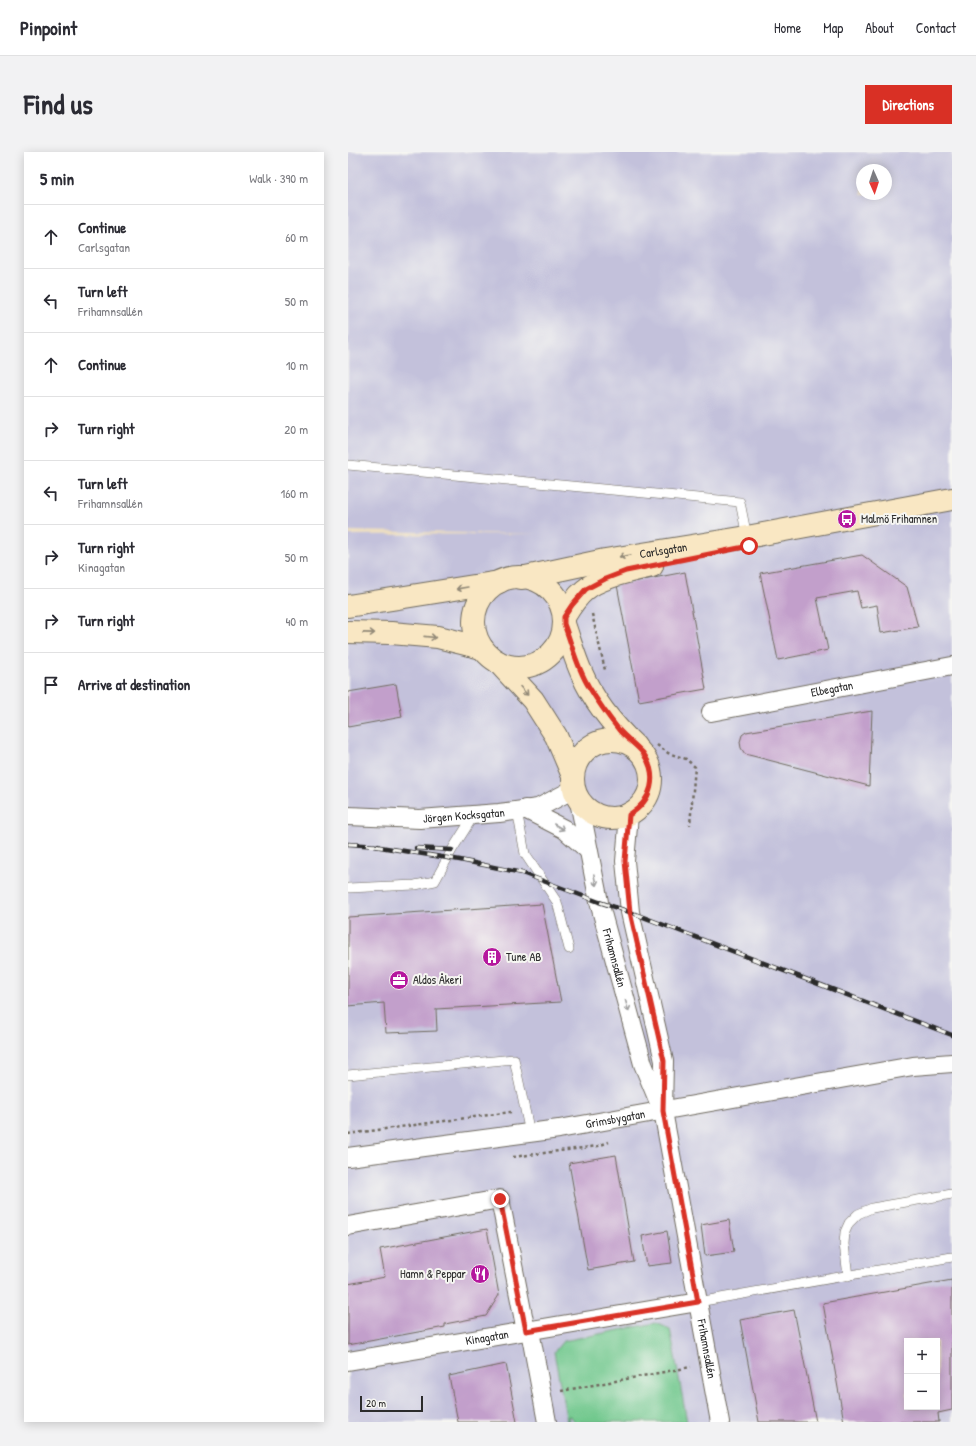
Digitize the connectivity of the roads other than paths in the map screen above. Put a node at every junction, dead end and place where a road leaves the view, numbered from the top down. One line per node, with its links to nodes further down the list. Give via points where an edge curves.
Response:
1 (348, 465): 3 (lane, via 740,502)
2 (952, 499): 3 (street, Carlsgatan, via 830,522)
3 (748, 542): 4 (street, Carlsgatan, one-way to 4, via 605,560); 7 (street, Carlsgatan, via 626,571 605,579 586,589 572,605)
4 (521, 578): 5 (street); 7 (street, via 536,580 551,590 560,603)
5 (500, 582): 6 (street, one-way to 6); 9 (street, via 481,598 475,613 475,631)
6 (348, 606)
7 (564, 621): 9 (street, via 560,643 540,662 519,667 506,665); 12 (street, via 582,674 602,708 620,731)
8 (348, 632): 9 (street, one-way to 9, via 438,638)
9 (490, 655): 13 (street, Frihamnsallén, one-way to 13, via 533,700 556,736)
10 (952, 666): 11 (street, Elbegatan)
11 (711, 712)
12 (646, 746): 13 (street, via 605,740 592,745 576,763); 16 (street, via 642,752 649,763 652,783 647,800)
13 (575, 788): 14 (street, Jörgen Kocksgatan, via 538,808); 16 (street, via 589,811 601,817 615,819); 18 (street, Frihamnsallén)
14 (521, 810): 15 (street, Jörgen Kocksgatan); 18 (street, one-way to 18, via 564,829); 20 (lane, via 525,854 557,902)
15 (474, 815): 17 (street, Jörgen Kocksgatan, via 420,818); 19 (lane, via 435,881 415,885)
16 (629, 815): 23 (street, Frihamnsallén, via 625,861 630,912 664,1061)
17 (348, 816)
18 (589, 851): 23 (street, Frihamnsallén, one-way to 23, via 643,1064)
19 (348, 888)
20 (569, 949)
21 (952, 1063): 23 (street, Grimsbygatan, via 912,1066)
22 (348, 1075): 24 (lane, via 514,1059)
23 (663, 1111): 24 (street, Grimsbygatan); 30 (street, Frihamnsallén)
24 (530, 1134): 25 (street, Grimsbygatan)
25 (348, 1157)
26 (952, 1194): 29 (lane, via 872,1208 858,1214 845,1232)
27 (348, 1226): 31 (street, via 500,1199)
28 (952, 1257): 29 (lane)
29 (848, 1276): 30 (lane)
30 (698, 1302): 31 (street, Kinagatan); 34 (street, Frihamnsallén)
31 (528, 1331): 32 (street, Kinagatan); 33 (street)
32 (348, 1361)
33 (547, 1422)
34 (720, 1422)

